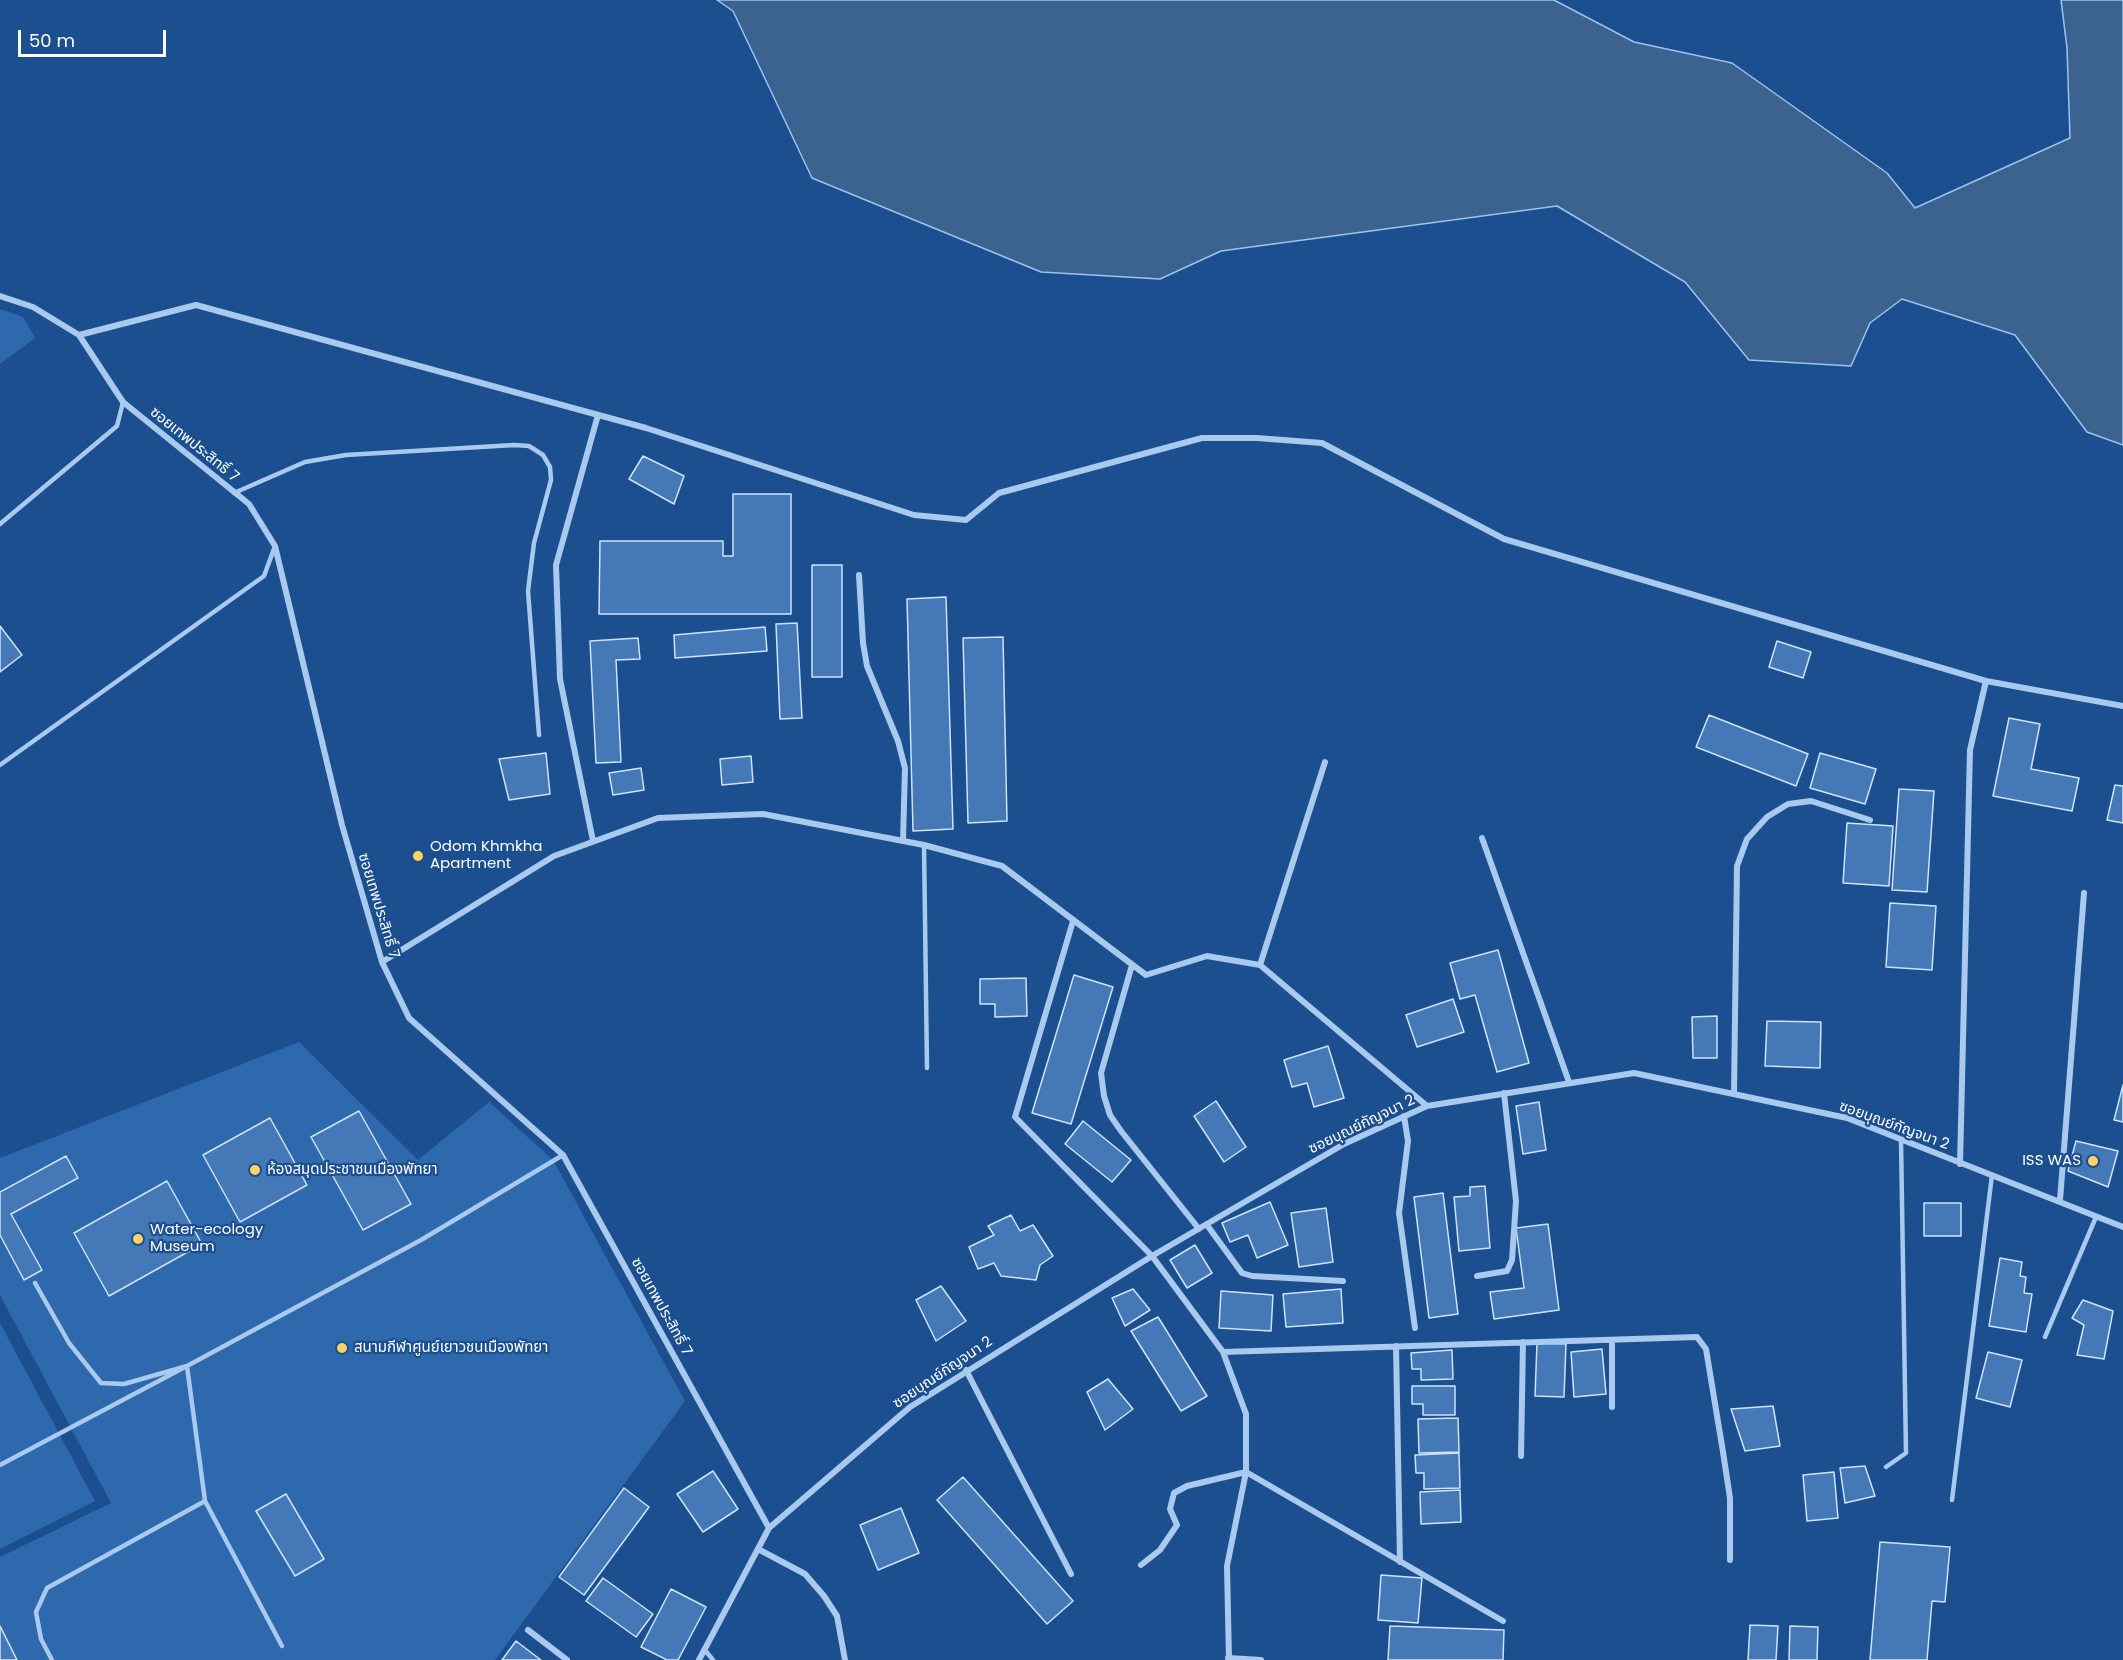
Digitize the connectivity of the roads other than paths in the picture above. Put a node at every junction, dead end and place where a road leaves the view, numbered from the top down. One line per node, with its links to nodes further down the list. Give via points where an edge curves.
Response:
1 (0, 296): 2 (street, ซอยเทพประสิทธิ์ 7, via 33,307)
2 (79, 334): 3 (street, ซอยเทพประสิทธิ์ 7); 4 (street, via 196,305)
3 (123, 402): 5 (street, ซอยเทพประสิทธิ์ 7); 6 (lane, via 117,426)
4 (598, 415): 9 (street, via 914,515 966,520 999,493 1202,438 1322,443 1504,538); 17 (street, via 556,565 560,679)
5 (234, 493): 7 (street, ซอยเทพประสิทธิ์ 7, via 249,504); 11 (lane, via 305,462 346,455 514,445 529,446 543,455 550,467 551,480 534,543 528,591)
6 (0, 524)
7 (275, 546): 13 (lane, via 264,576); 21 (street, ซอยเทพประสิทธิ์ 7, via 342,825)
8 (859, 575): 16 (street, via 867,666 905,768)
9 (1986, 681): 10 (street); 32 (street, via 1970,750)
10 (2123, 706)
11 (539, 735)
12 (1325, 762): 23 (street)
13 (0, 765)
14 (1870, 820): 27 (street, via 1811,801 1788,804 1767,817 1747,839 1737,866)
15 (1482, 838): 25 (street)
16 (903, 841): 17 (street, via 763,814 658,818); 18 (street)
17 (593, 842): 21 (street, via 554,856)
18 (924, 845): 20 (street, via 1002,866); 24 (lane)
19 (2084, 893): 34 (street)
20 (1073, 921): 22 (street); 39 (street, via 1015,1117)
21 (382, 962): 31 (street, ซอยเทพประสิทธิ์ 7, via 409,1018)
22 (1132, 965): 23 (street, via 1146,975 1207,956); 38 (street, via 1101,1073 1104,1096 1120,1131)
23 (1260, 965): 28 (street)
24 (927, 1068)
25 (1569, 1082): 26 (street, ซอยบุณย์กัญจนา 2); 27 (street, ซอยบุณย์กัญจนา 2, via 1634,1073)
26 (1504, 1093): 28 (street, ซอยบุณย์กัญจนา 2); 40 (street, via 1516,1201 1512,1260 1507,1271)
27 (1734, 1094): 30 (street, ซอยบุณย์กัญจนา 2, via 1846,1118)
28 (1427, 1106): 29 (street, ซอยบุณย์กัญจนา 2)
29 (1404, 1116): 36 (street, ซอยบุณย์กัญจนา 2, via 1344,1144); 43 (street, via 1408,1141 1399,1213)
30 (1901, 1140): 32 (street, ซอยบุณย์กัญจนา 2); 54 (lane, via 1906,1453)
31 (563, 1155): 49 (lane, via 421,1240); 58 (street, ซอยเทพประสิทธิ์ 7)
32 (1960, 1164): 33 (street, ซอยบุณย์กัญจนา 2)
33 (1992, 1175): 34 (street, ซอยบุณย์กัญจนา 2); 56 (lane)
34 (2060, 1200): 35 (street, ซอยบุณย์กัญจนา 2)
35 (2096, 1217): 37 (street, ซอยบุณย์กัญจนา 2); 44 (lane)
36 (1207, 1225): 38 (street, ซอยบุณย์กัญจนา 2); 41 (street, via 1242,1273)
37 (2123, 1227)
38 (1199, 1229): 39 (street, ซอยบุณย์กัญจนา 2)
39 (1152, 1256): 48 (street); 50 (street, ซอยบุณย์กัญจนา 2)
40 (1477, 1276)
41 (1343, 1281)
42 (35, 1283): 49 (lane, via 69,1343 101,1383 124,1384)
43 (1415, 1328)
44 (2045, 1337)
45 (1612, 1340): 46 (street); 51 (street); 60 (street, via 1696,1337 1702,1342 1730,1498)
46 (1523, 1342): 47 (street); 52 (street)
47 (1396, 1346): 48 (street); 61 (street)
48 (1223, 1352): 55 (street, via 1246,1414)
49 (187, 1366): 53 (lane); 57 (lane)
50 (966, 1370): 58 (street, ซอยบุณย์กัญจนา 2, via 910,1407); 63 (street)
51 (1612, 1407)
52 (1521, 1456)
53 (0, 1465)
54 (1886, 1467)
55 (1246, 1472): 61 (street); 62 (street, via 1187,1486 1174,1493 1170,1509 1177,1525 1160,1550); 68 (street, via 1227,1566)
56 (1952, 1500)
57 (204, 1501): 66 (lane); 69 (lane, via 47,1588 36,1612 41,1639)
58 (769, 1528): 59 (street)
59 (758, 1549): 67 (street); 73 (street, via 805,1574 824,1596 837,1616)
60 (1730, 1560)
61 (1400, 1562): 64 (street)
62 (1140, 1564)
63 (1071, 1574)
64 (1503, 1621)
65 (528, 1630): 70 (street)
66 (282, 1646)
67 (704, 1649): 71 (street); 72 (lane)
68 (1229, 1659): 74 (street)
69 (52, 1660)
70 (567, 1660)
71 (699, 1660)
72 (713, 1660)
73 (845, 1660)
74 (1261, 1660)

